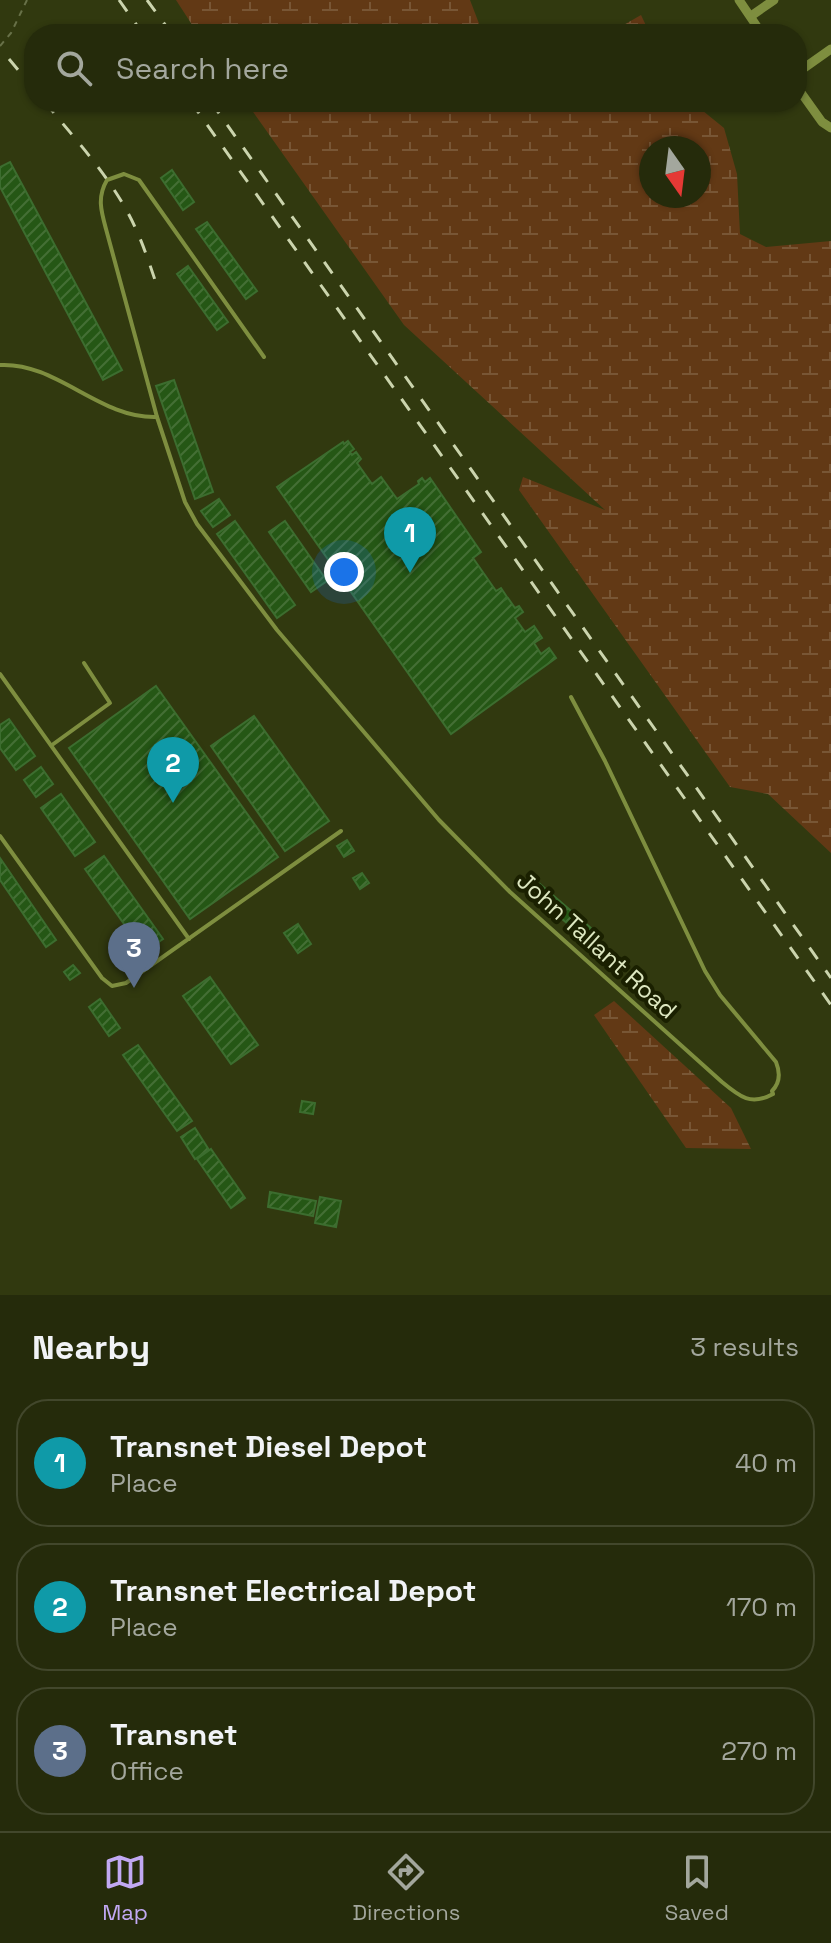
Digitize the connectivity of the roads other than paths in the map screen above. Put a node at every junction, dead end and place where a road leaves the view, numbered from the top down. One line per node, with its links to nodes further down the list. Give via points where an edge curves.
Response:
1 (739, 0): 3 (street)
2 (774, 0): 3 (street)
3 (751, 16): 4 (street)
4 (756, 24)
5 (831, 49): 6 (street)
6 (807, 66)
7 (807, 101): 8 (street)
8 (831, 128)
9 (264, 357): 11 (lane, John Tallant Road, via 148,190 126,174 111,178 101,192 102,214)
10 (0, 365): 11 (lane, via 28,368 125,414)
11 (157, 417): 14 (lane, John Tallant Road, via 197,524 277,630 439,820 510,892 709,1071 740,1097 764,1100 776,1087 776,1062 705,971)
12 (84, 663): 15 (lane, via 110,703)
13 (0, 674): 15 (lane)
14 (571, 697)
15 (52, 745): 18 (lane)
16 (341, 831): 18 (lane)
17 (0, 836): 18 (lane, via 108,985 126,983)
18 (189, 939)

